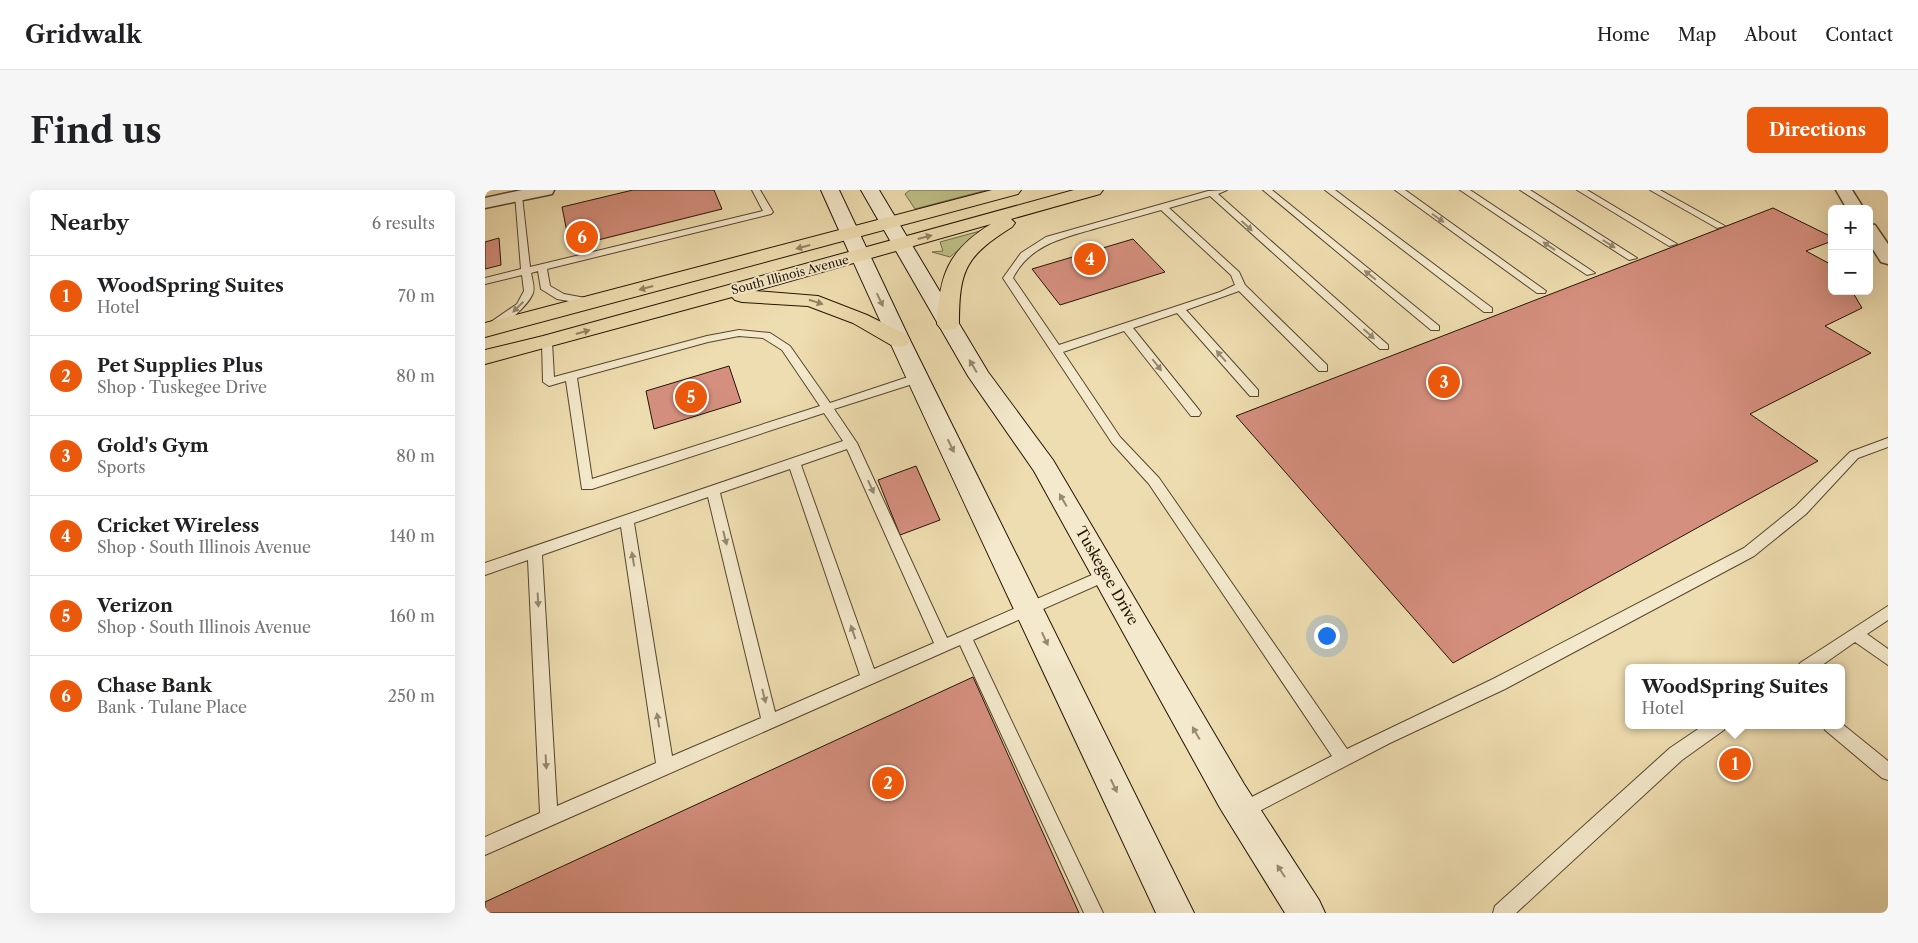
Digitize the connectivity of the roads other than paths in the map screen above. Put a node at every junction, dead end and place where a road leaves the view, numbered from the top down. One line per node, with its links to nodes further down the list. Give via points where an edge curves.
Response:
1 (546, 190): 17 (street)
2 (756, 190): 29 (lane, via 768,212)
3 (830, 190): 26 (street)
4 (870, 190): 23 (street, Tuskegee Drive)
5 (1012, 190): 23 (highway, South Illinois Avenue)
6 (1094, 190): 19 (highway, South Illinois Avenue)
7 (1223, 190): 16 (lane)
8 (1267, 190): 41 (lane, one-way to 8)
9 (1329, 190): 37 (lane)
10 (1399, 190): 34 (lane, one-way to 34)
11 (1464, 190): 31 (lane, one-way to 11)
12 (1524, 190): 27 (lane, one-way to 27)
13 (1581, 190): 25 (lane)
14 (1654, 190): 22 (lane)
15 (1844, 190): 20 (street)
16 (1211, 193): 21 (lane); 45 (lane, one-way to 45)
17 (518, 196): 18 (street); 30 (lane)
18 (485, 203)
19 (1046, 204): 23 (highway, South Illinois Avenue, one-way to 19); 39 (highway, via 989,233 959,261 951,276 948,292)
20 (1853, 205)
21 (1163, 207): 33 (lane, via 1236,274); 46 (lane, via 1049,239 1029,249 1015,264 1008,278)
22 (1721, 226)
23 (894, 234): 26 (highway, South Illinois Avenue); 39 (street, Tuskegee Drive)
24 (1873, 235): 28 (street)
25 (1672, 244)
26 (855, 245): 35 (highway, South Illinois Avenue, one-way to 35); 38 (highway, South Illinois Avenue); 43 (street, one-way to 43)
27 (1632, 258)
28 (1888, 258)
29 (542, 267): 30 (lane); 35 (lane, via 545,286 561,296)
30 (526, 271): 32 (lane); 42 (lane, one-way to 42, via 529,291 521,306)
31 (1590, 273)
32 (485, 281)
33 (1240, 286): 36 (lane); 48 (lane)
34 (1541, 291)
35 (592, 302): 42 (highway, South Illinois Avenue)
36 (1179, 308): 40 (lane); 51 (lane, one-way to 36)
37 (1488, 310)
38 (630, 318): 43 (highway, one-way to 43, via 745,295 811,300 860,318); 44 (highway, South Illinois Avenue, one-way to 38)
39 (948, 324): 61 (street, Tuskegee Drive, one-way to 39, via 1044,466 979,376)
40 (1126, 326): 46 (lane); 53 (lane, one-way to 53)
41 (1435, 328)
42 (485, 330)
43 (899, 340): 50 (street)
44 (547, 342): 47 (highway, South Illinois Avenue); 49 (lane, via 549,382)
45 (1384, 347)
46 (1056, 350): 73 (lane, via 1116,440 1155,481)
47 (485, 357)
48 (1323, 368)
49 (571, 376): 52 (lane, via 707,339 739,333 766,335 786,348); 52 (lane, via 587,486)
50 (918, 378): 52 (lane); 62 (street, one-way to 62)
51 (1253, 393)
52 (827, 407): 55 (lane)
53 (1195, 413)
54 (1888, 442): 73 (lane, via 1855,455 1801,510 1749,552 1499,684)
55 (851, 443): 56 (lane); 66 (lane, one-way to 66)
56 (794, 462): 57 (lane); 69 (lane, one-way to 56)
57 (713, 490): 58 (lane); 70 (lane, one-way to 70)
58 (627, 520): 59 (lane); 74 (lane, one-way to 58)
59 (535, 552): 60 (lane); 77 (lane, one-way to 77)
60 (485, 569)
61 (1106, 575): 62 (lane); 76 (street, Tuskegee Drive, one-way to 61)
62 (1030, 608): 65 (lane); 80 (street, one-way to 80)
63 (1888, 612): 64 (lane)
64 (1856, 634): 67 (lane); 68 (lane)
65 (964, 637): 66 (lane); 79 (lane)
66 (943, 646): 69 (lane)
67 (1888, 658)
68 (1811, 664)
69 (869, 678): 70 (lane)
70 (770, 722): 74 (lane)
71 (1713, 729): 82 (lane, via 1676,754)
72 (1836, 729): 75 (lane)
73 (1344, 759): 76 (lane)
74 (665, 768): 77 (lane)
75 (1888, 772)
76 (1242, 811): 81 (street, Tuskegee Drive, one-way to 76)
77 (549, 818): 78 (lane)
78 (485, 846)
79 (1094, 913)
80 (1175, 913)
81 (1306, 913)
82 (1503, 913)

